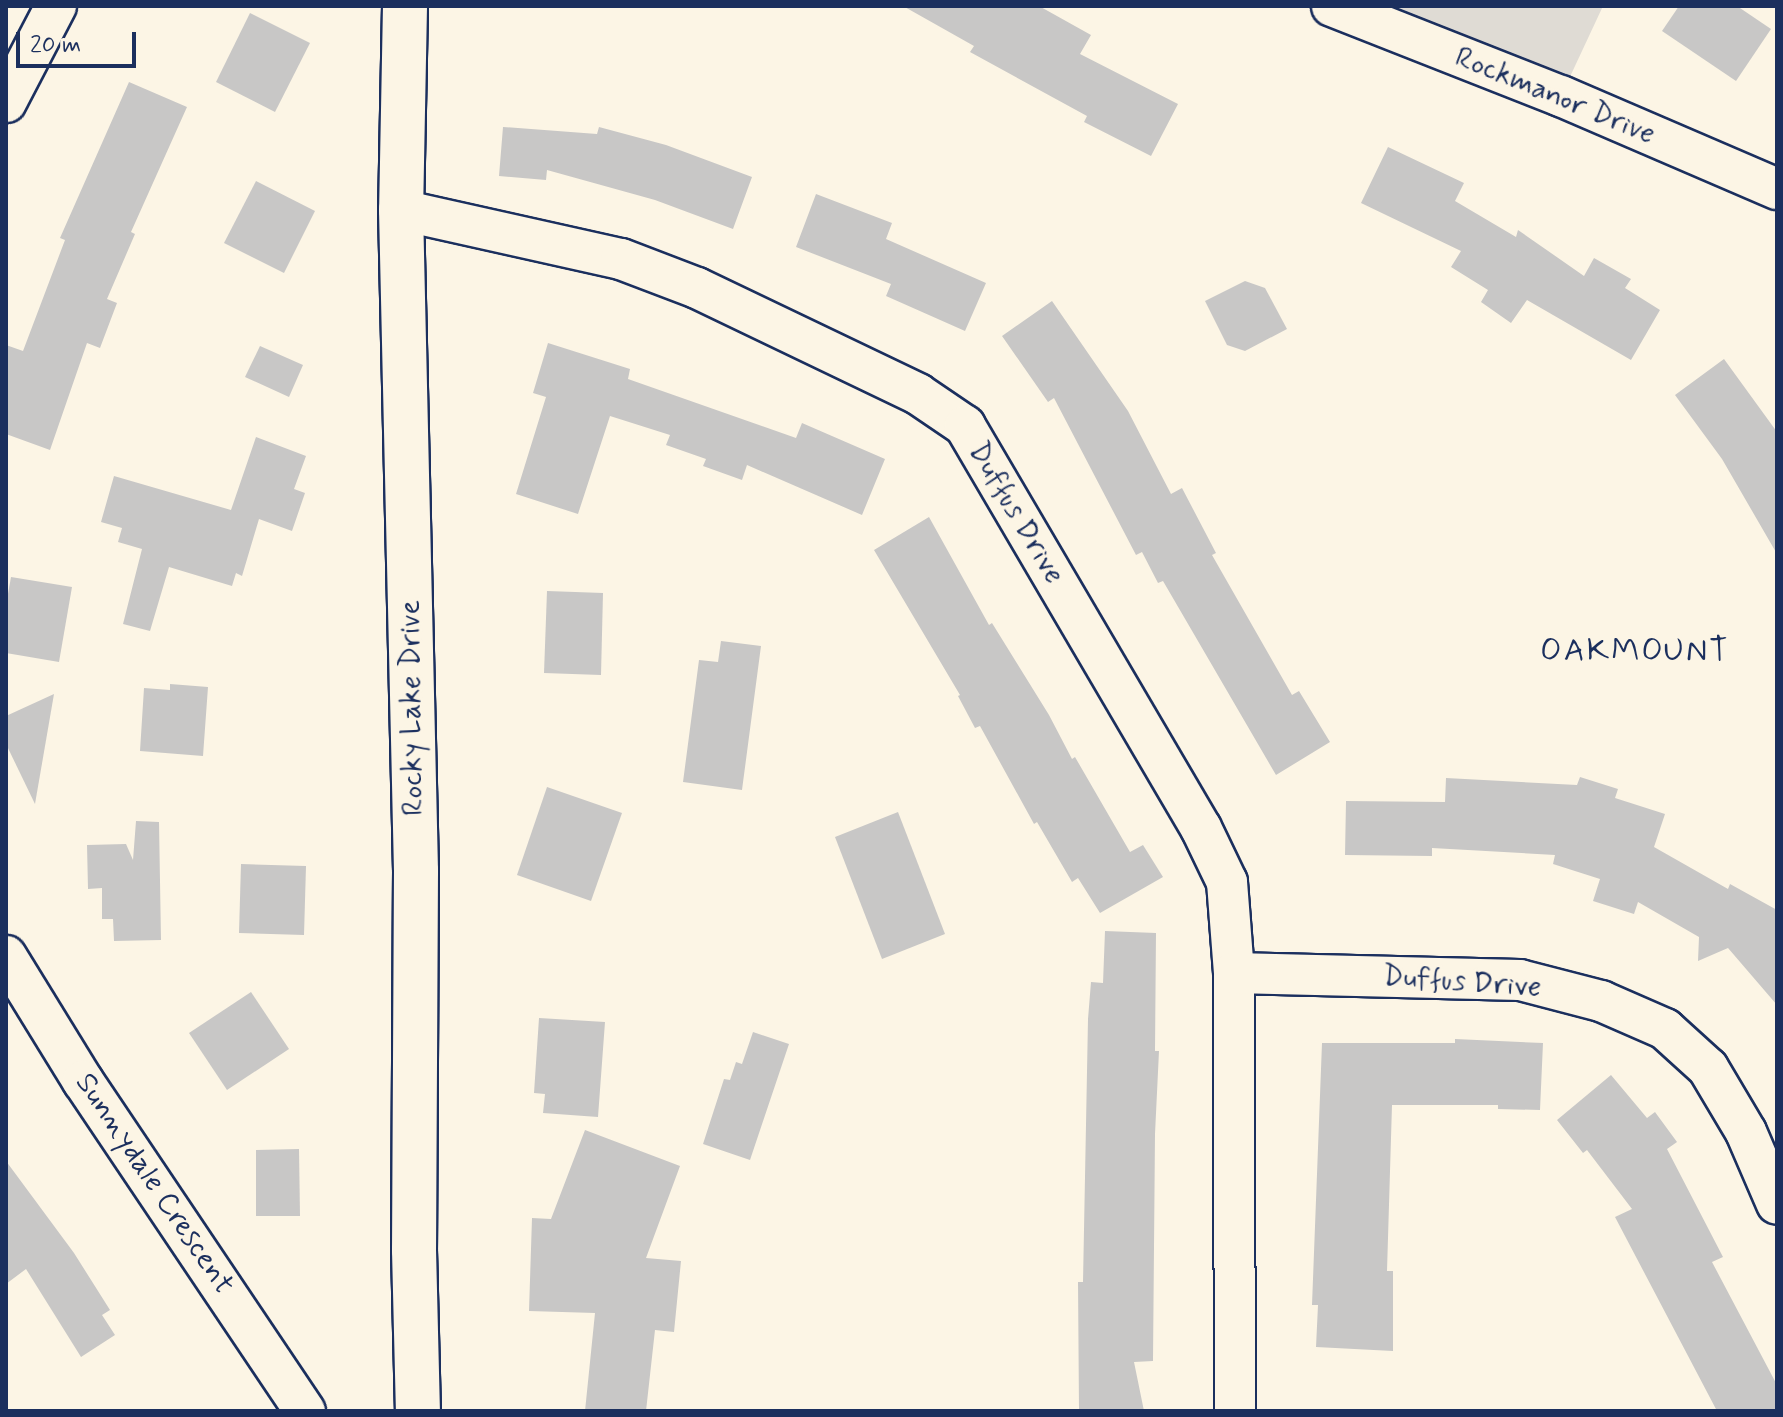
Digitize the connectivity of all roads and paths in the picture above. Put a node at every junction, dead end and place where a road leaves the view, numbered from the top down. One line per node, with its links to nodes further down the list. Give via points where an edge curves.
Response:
1 (56, 6): 4 (street)
2 (405, 6): 6 (main road, Rocky Lake Drive)
3 (1332, 6): 5 (street, Rockmanor Drive)
4 (6, 102)
5 (1777, 189)
6 (401, 210): 8 (street, Duffus Drive, via 621,259 697,288 918,394 965,426 1201,828 1227,882); 11 (main road, Rocky Lake Drive, via 416,856)
7 (6, 956): 10 (street, Sunnydale Crescent, via 83,1081)
8 (1234, 973): 9 (street, Duffus Drive, via 1520,980 1601,1001 1665,1029 1708,1068 1746,1132); 12 (street, Duffus Drive)
9 (1777, 1204)
10 (305, 1411)
11 (418, 1411)
12 (1235, 1411)

